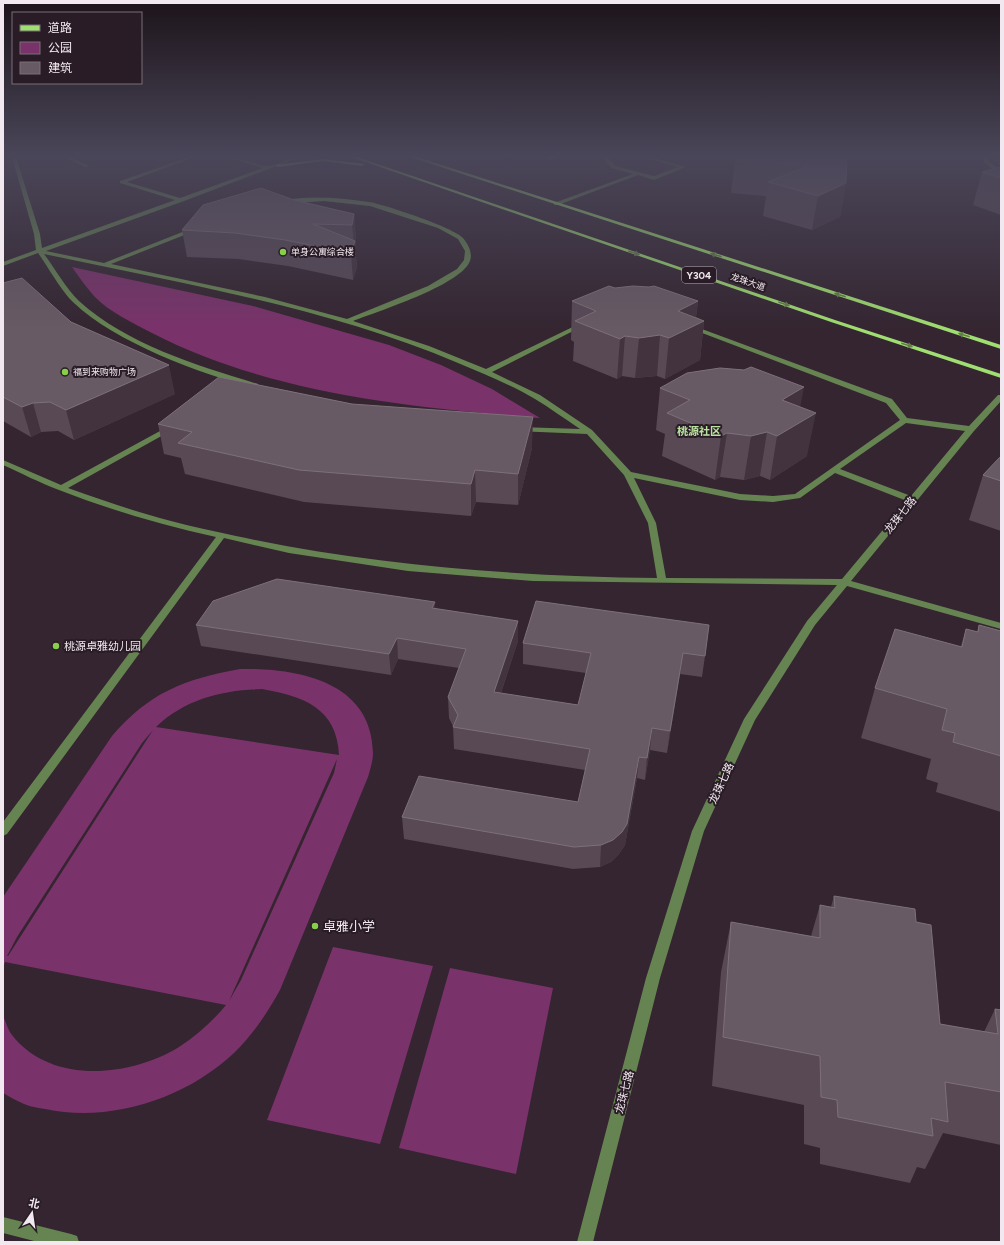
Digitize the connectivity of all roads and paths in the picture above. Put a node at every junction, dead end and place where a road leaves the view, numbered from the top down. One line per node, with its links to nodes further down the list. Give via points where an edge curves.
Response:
1 (31, 215): 7 (street)
2 (140, 215): 7 (street)
3 (404, 215): 11 (street, via 440,227 460,238 468,251 466,264 438,284)
4 (522, 215): 15 (main road, 龙珠大道 / Y304, one-way to 15)
5 (591, 215): 13 (main road, 龙珠大道, one-way to 5)
6 (200, 227): 9 (street)
7 (39, 251): 8 (street); 9 (street); 16 (street, via 75,301 98,319 162,353)
8 (3, 264)
9 (104, 265): 11 (street, via 265,299)
10 (593, 319): 14 (street)
11 (347, 321): 14 (street, via 427,347)
12 (685, 324): 20 (street, via 889,401)
13 (1001, 347)
14 (486, 372): 24 (street, via 537,397)
15 (1001, 376)
16 (248, 384): 17 (street); 18 (street)
17 (262, 387)
18 (234, 392)
19 (1001, 397): 23 (street, 龙珠七路)
20 (905, 420): 23 (street); 26 (street)
21 (179, 422): 28 (street)
22 (511, 428): 24 (street)
23 (971, 429): 29 (street, 龙珠七路)
24 (589, 432): 27 (street)
25 (3, 462): 28 (street)
26 (834, 470): 27 (street, via 797,496 773,499 740,497); 29 (street)
27 (628, 474): 31 (street, via 652,524)
28 (61, 488): 30 (street, via 114,507)
29 (913, 500): 32 (street, 龙珠七路)
30 (221, 536): 31 (street, via 289,550 408,568 533,578); 34 (street)
31 (662, 580): 32 (street)
32 (845, 582): 33 (street); 37 (street, 龙珠七路, via 811,623 750,719 698,831 653,978)
33 (1001, 626)
34 (3, 832)
35 (3, 1226): 36 (street)
36 (71, 1242)
37 (585, 1242)

